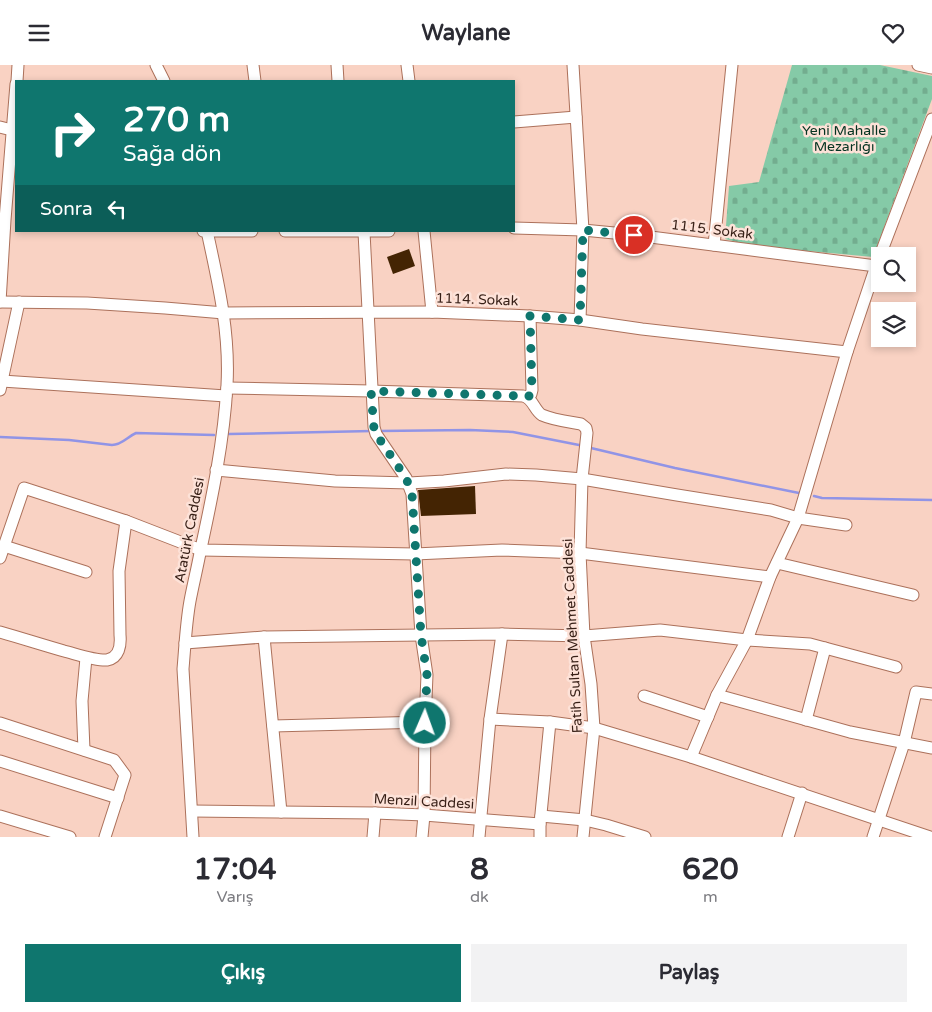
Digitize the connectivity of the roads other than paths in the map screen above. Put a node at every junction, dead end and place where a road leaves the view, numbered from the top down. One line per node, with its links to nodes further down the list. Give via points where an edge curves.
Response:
1 (18, 65): 10 (street)
2 (156, 65): 11 (street)
3 (253, 65): 12 (street)
4 (337, 65): 13 (street)
5 (407, 65): 14 (street)
6 (573, 65): 16 (street)
7 (732, 65): 27 (street)
8 (918, 65): 9 (street)
9 (932, 68)
10 (16, 80)
11 (164, 80)
12 (255, 80)
13 (338, 80)
14 (409, 80)
15 (15, 107): 20 (street)
16 (576, 117): 18 (street); 23 (street)
17 (932, 119): 28 (street)
18 (515, 122)
19 (0, 127): 20 (street)
20 (14, 131): 21 (street)
21 (7, 220): 31 (street)
22 (515, 227): 23 (street, 1115. Sokak)
23 (583, 230): 27 (street, 1115. Sokak); 37 (street)
24 (206, 232): 34 (street, Atatürk Caddesi)
25 (364, 232): 35 (street)
26 (424, 232): 33 (street)
27 (714, 245): 29 (street, 1115. Sokak)
28 (883, 247)
29 (871, 265)
30 (871, 281): 38 (street)
31 (0, 302): 32 (street, 1114. Sokak)
32 (19, 302): 34 (street, 1114. Sokak); 39 (street)
33 (432, 312): 35 (street, 1114. Sokak); 36 (street, 1114. Sokak)
34 (224, 313): 35 (street, 1114. Sokak); 41 (street, Atatürk Caddesi)
35 (367, 313): 40 (street)
36 (530, 316): 37 (street, 1114. Sokak); 42 (street, via 532,390)
37 (580, 320): 38 (street, 1114. Sokak)
38 (847, 352): 46 (street)
39 (1, 386): 41 (street)
40 (371, 391): 41 (street); 42 (street); 45 (street, via 374,429)
41 (226, 392): 43 (street, Atatürk Caddesi)
42 (528, 397): 44 (street, Fatih Sultan Mehmet Caddesi, via 542,415 586,428)
43 (216, 470): 45 (street, via 335,481); 50 (street, Atatürk Caddesi)
44 (582, 479): 45 (street, via 506,474); 46 (street, via 771,510); 51 (street, Fatih Sultan Mehmet Caddesi)
45 (409, 483): 52 (street)
46 (798, 518): 48 (street); 54 (street)
47 (126, 521): 49 (street, via 24,489); 50 (street); 66 (street, via 119,571 121,644 118,652 106,660)
48 (846, 525)
49 (4, 546): 53 (street); 55 (street)
50 (201, 550): 52 (street); 64 (street, Atatürk Caddesi)
51 (580, 553): 52 (street, via 502,550); 56 (street); 61 (street, Fatih Sultan Mehmet Caddesi)
52 (415, 555): 60 (street)
53 (0, 558)
54 (777, 563): 56 (street); 57 (street)
55 (86, 571)
56 (770, 577): 63 (street)
57 (912, 595)
58 (0, 632): 66 (street)
59 (502, 634): 60 (street); 61 (street); 72 (street)
60 (421, 635): 62 (street); 76 (street, via 427,675)
61 (584, 636): 63 (street, via 660,630); 78 (street, Fatih Sultan Mehmet Caddesi)
62 (264, 637): 64 (street); 77 (street)
63 (747, 640): 65 (street); 69 (street)
64 (185, 643): 86 (street, Atatürk Caddesi, via 183,669)
65 (825, 648): 67 (street); 73 (street)
66 (86, 657): 81 (street, via 82,701)
67 (896, 667)
68 (932, 694): 79 (street, via 916,692)
69 (717, 695): 71 (street); 73 (street)
70 (644, 696): 71 (street)
71 (708, 717): 82 (street)
72 (490, 719): 74 (street); 91 (street)
73 (806, 719): 79 (street)
74 (550, 722): 78 (street); 92 (street)
75 (0, 723): 81 (street)
76 (425, 723): 77 (street); 89 (street)
77 (273, 726): 87 (street)
78 (594, 728): 82 (street); 93 (street, Fatih Sultan Mehmet Caddesi)
79 (904, 743): 80 (street); 94 (street)
80 (932, 748)
81 (84, 751): 85 (street, via 114,760 125,775)
82 (691, 757): 84 (street)
83 (0, 761): 85 (street)
84 (802, 793): 94 (street); 105 (street)
85 (118, 798): 97 (street)
86 (192, 811): 87 (street, Menzil Caddesi); 98 (street, Atatürk Caddesi)
87 (281, 812): 88 (street, Menzil Caddesi)
88 (375, 813): 89 (street, Menzil Caddesi); 99 (street)
89 (424, 815): 91 (street, Menzil Caddesi); 100 (street)
90 (0, 816): 96 (street)
91 (480, 819): 92 (street, Menzil Caddesi); 101 (street)
92 (540, 820): 93 (street, Menzil Caddesi); 102 (street)
93 (585, 820): 95 (street, Menzil Caddesi); 103 (street, Fatih Sultan Mehmet Caddesi)
94 (879, 820): 106 (street); 107 (street)
95 (621, 833): 104 (street, Menzil Caddesi)
96 (70, 837)
97 (105, 837)
98 (193, 837)
99 (373, 837)
100 (422, 837)
101 (479, 837)
102 (540, 837)
103 (583, 837)
104 (645, 837)
105 (788, 837)
106 (873, 837)
107 (930, 837)

